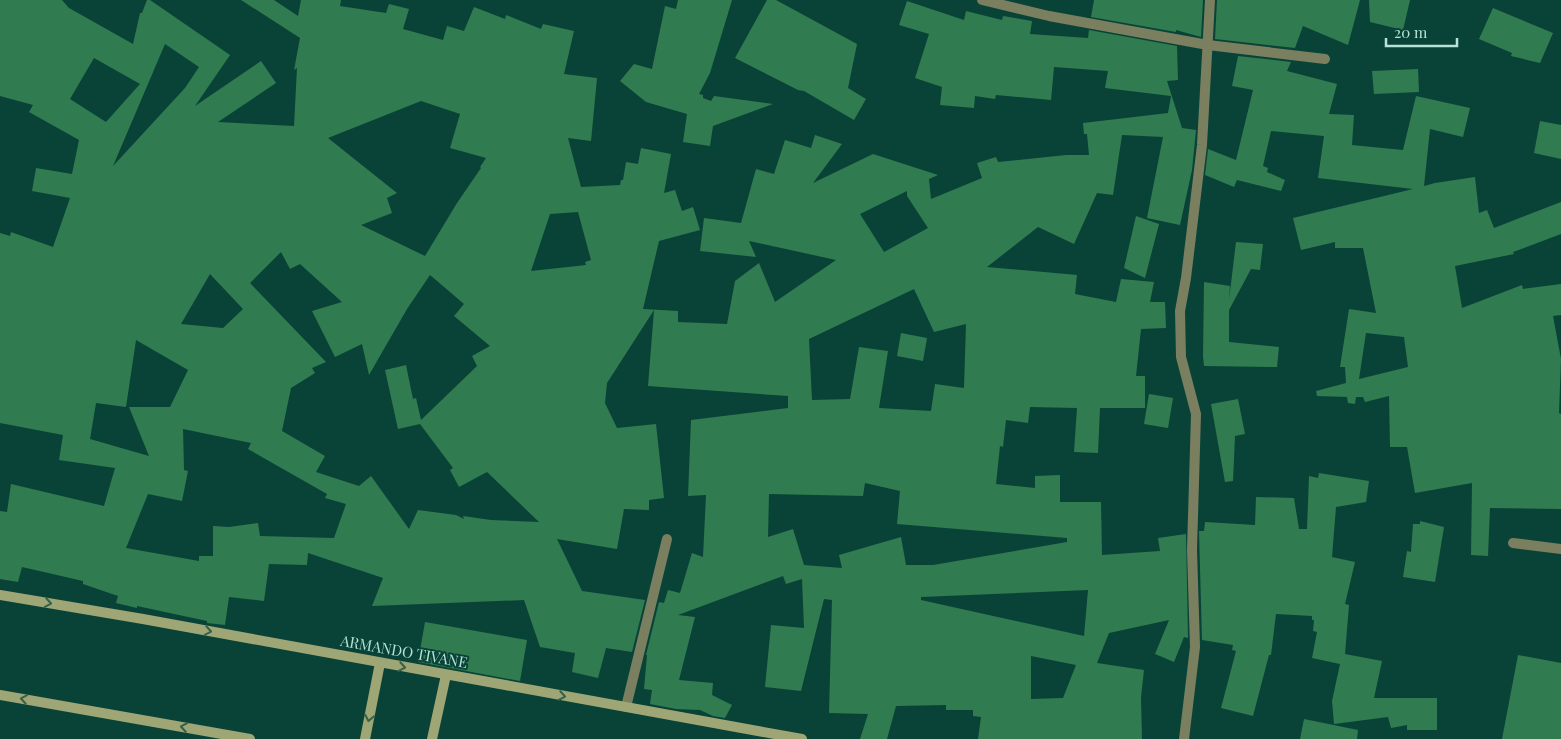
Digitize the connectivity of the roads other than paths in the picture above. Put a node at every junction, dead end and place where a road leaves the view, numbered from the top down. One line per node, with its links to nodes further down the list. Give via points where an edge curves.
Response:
1 (982, 0): 3 (street, via 1049,16)
2 (1210, 0): 3 (street)
3 (1208, 45): 4 (street); 17 (street, via 1202,145 1180,311 1181,357 1196,414 1192,550 1195,647)
4 (1325, 58)
5 (667, 539): 12 (street)
6 (1514, 543): 7 (street)
7 (1561, 549)
8 (0, 595): 9 (street, ARMANDO TIVANE, one-way to 9)
9 (380, 663): 10 (street, ARMANDO TIVANE, one-way to 10); 14 (street, one-way to 14)
10 (446, 674): 12 (street, ARMANDO TIVANE, one-way to 12); 15 (street)
11 (0, 695): 13 (street, one-way to 11)
12 (626, 707): 16 (street, ARMANDO TIVANE)
13 (250, 739)
14 (365, 739)
15 (432, 739)
16 (802, 739)
17 (1184, 739)

